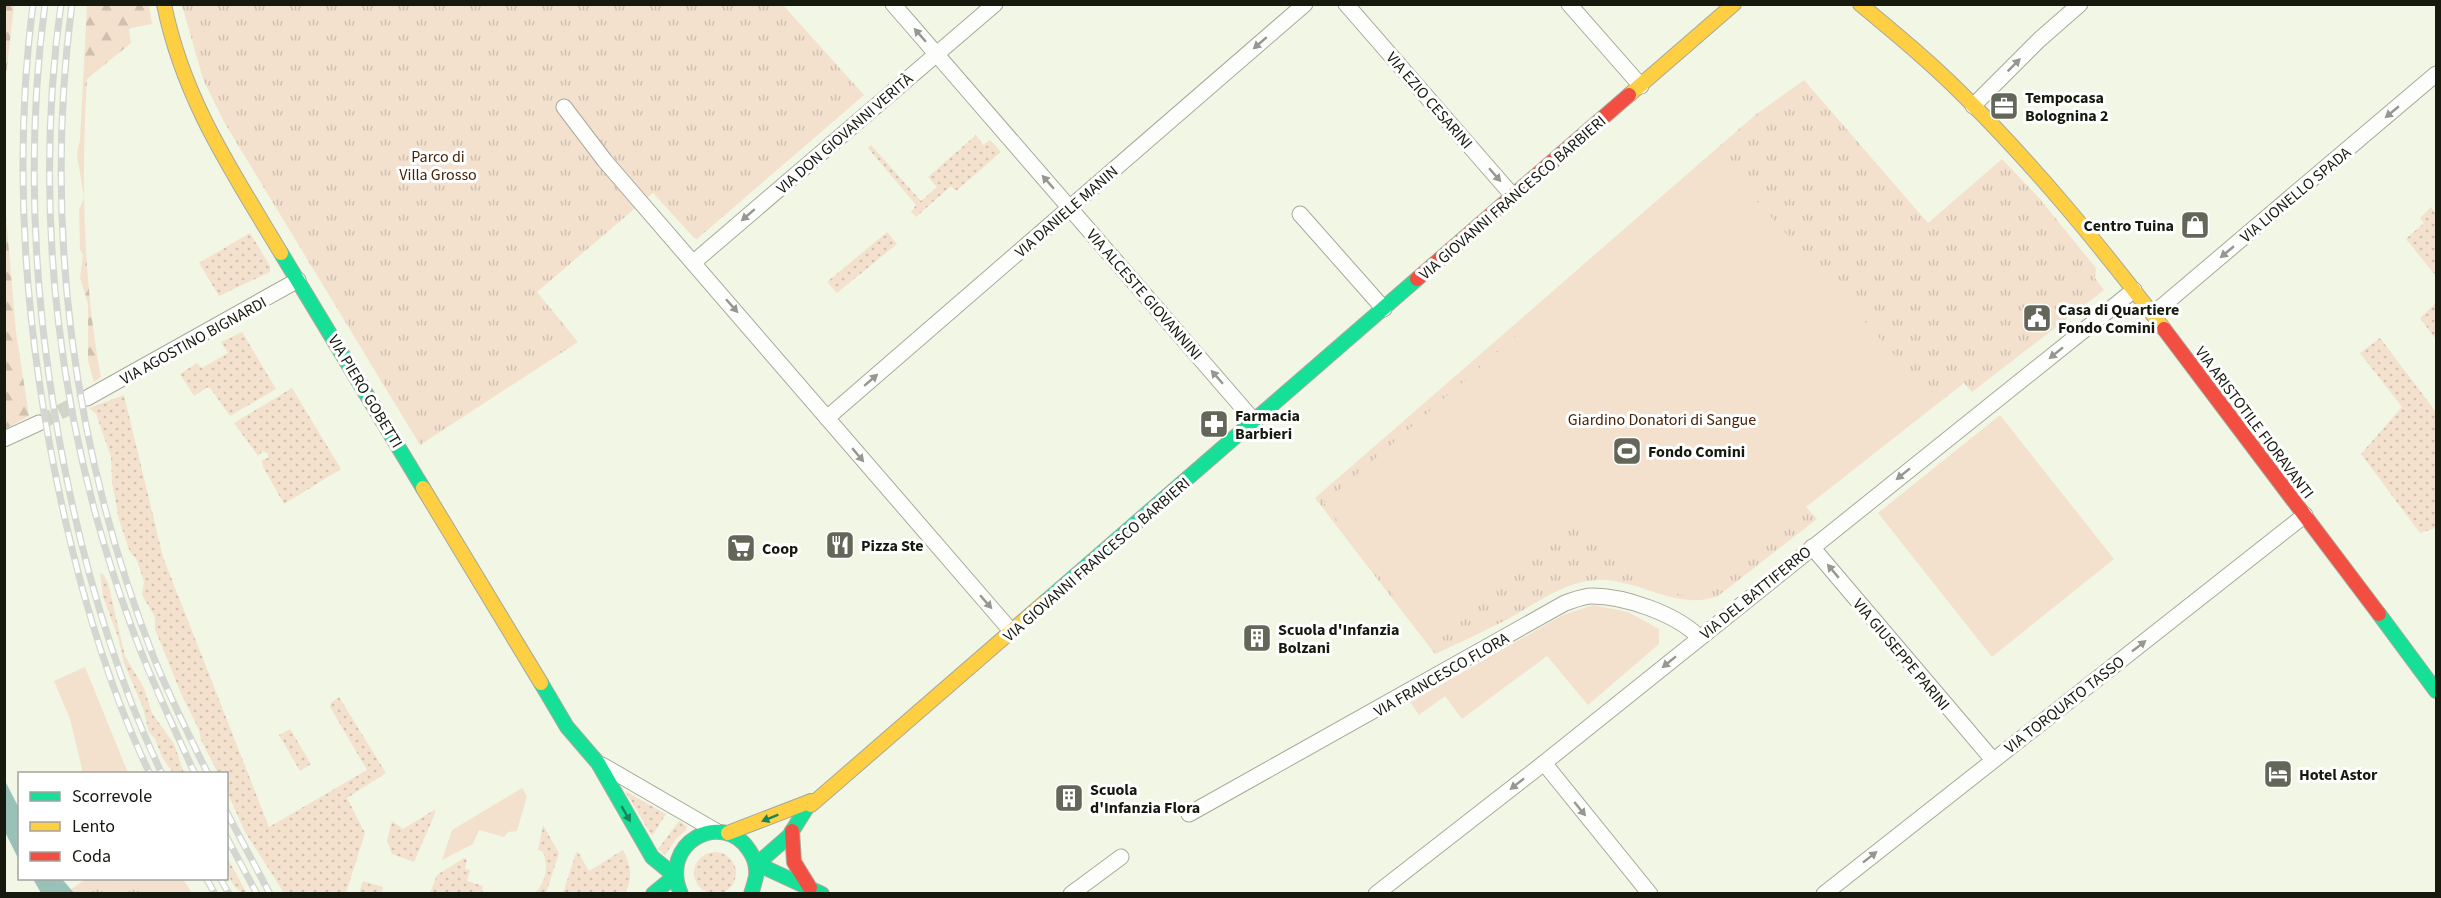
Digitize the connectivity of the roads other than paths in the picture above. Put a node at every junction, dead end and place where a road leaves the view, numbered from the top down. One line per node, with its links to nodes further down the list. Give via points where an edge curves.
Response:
1 (164, 4): 19 (street, VIA PIERO GOBETTI, via 176,60 196,109)
2 (893, 4): 10 (street, VIA ALCESTE GIOVANNINI, one-way to 2)
3 (995, 4): 10 (street, VIA DON GIOVANNI VERITÀ)
4 (1305, 4): 16 (street, VIA DANIELE MANIN, one-way to 16)
5 (1346, 4): 15 (street, VIA EZIO CESARINI, one-way to 15)
6 (1569, 4): 12 (street)
7 (1734, 4): 12 (street, VIA GIOVANNI FRANCESCO BARBIERI)
8 (1860, 4): 13 (street, VIA ARISTOTILE FIORAVANTI)
9 (2080, 4): 13 (street, one-way to 9)
10 (936, 54): 16 (street, VIA ALCESTE GIOVANNINI, one-way to 10); 18 (street, VIA DON GIOVANNI VERITÀ, one-way to 18)
11 (2436, 74): 22 (street, VIA LIONELLO SPADA, one-way to 22)
12 (1641, 86): 15 (street, VIA GIOVANNI FRANCESCO BARBIERI)
13 (1973, 106): 20 (street, VIA ARISTOTILE FIORAVANTI, via 2056,193)
14 (564, 107): 18 (street, via 605,161)
15 (1513, 196): 21 (street, VIA GIOVANNI FRANCESCO BARBIERI)
16 (1071, 207): 24 (street, VIA DANIELE MANIN, one-way to 16); 25 (street, VIA ALCESTE GIOVANNINI, one-way to 16)
17 (1300, 214): 21 (street)
18 (694, 262): 24 (street, one-way to 24)
19 (298, 280): 23 (street, VIA AGOSTINO BIGNARDI); 34 (street, VIA PIERO GOBETTI, via 567,727)
20 (2134, 290): 22 (street, VIA ARISTOTILE FIORAVANTI); 29 (street, VIA DEL BATTIFERRO, one-way to 29)
21 (1384, 309): 25 (street, VIA GIOVANNI FRANCESCO BARBIERI)
22 (2153, 314): 28 (street, VIA ARISTOTILE FIORAVANTI)
23 (87, 398)
24 (827, 418): 30 (street, one-way to 30)
25 (1255, 422): 30 (street, VIA GIOVANNI FRANCESCO BARBIERI)
26 (39, 423): 27 (street)
27 (4, 439)
28 (2304, 515): 32 (street, VIA ARISTOTILE FIORAVANTI); 33 (street, VIA TORQUATO TASSO, one-way to 28)
29 (1812, 547): 31 (street, VIA DEL BATTIFERRO); 33 (street, VIA GIUSEPPE PARINI, one-way to 29)
30 (1012, 632): 36 (street, VIA GIOVANNI FRANCESCO BARBIERI, via 811,805)
31 (1699, 638): 35 (street, VIA DEL BATTIFERRO, one-way to 35); 37 (street, VIA FRANCESCO FLORA, via 1681,622 1651,609 1607,598 1580,598 1565,603)
32 (2436, 691)
33 (1992, 760): 50 (street, VIA TORQUATO TASSO, one-way to 33)
34 (598, 763): 39 (street, VIA PIERO GOBETTI); 42 (street, VIA PIERO GOBETTI, one-way to 42, via 652,856)
35 (1544, 763): 48 (street, VIA DEL BATTIFERRO, one-way to 48); 49 (street, one-way to 49)
36 (811, 801): 38 (street, VIA GIOVANNI FRANCESCO BARBIERI); 39 (street, VIA GIOVANNI FRANCESCO BARBIERI, one-way to 39)
37 (1189, 814)
38 (792, 831): 41 (street, VIA GIOVANNI FRANCESCO BARBIERI); 43 (street, via 794,862)
39 (722, 832): 41 (street, via 746,844); 42 (street, VIA GIOVANNI FRANCESCO BARBIERI, via 703,834 690,841 681,851)
40 (1121, 857): 47 (street)
41 (757, 864): 43 (street); 46 (street)
42 (675, 876): 44 (street); 45 (street)
43 (816, 891)
44 (653, 894)
45 (681, 894)
46 (751, 894)
47 (1071, 894)
48 (1376, 894)
49 (1650, 894)
50 (1824, 894)

